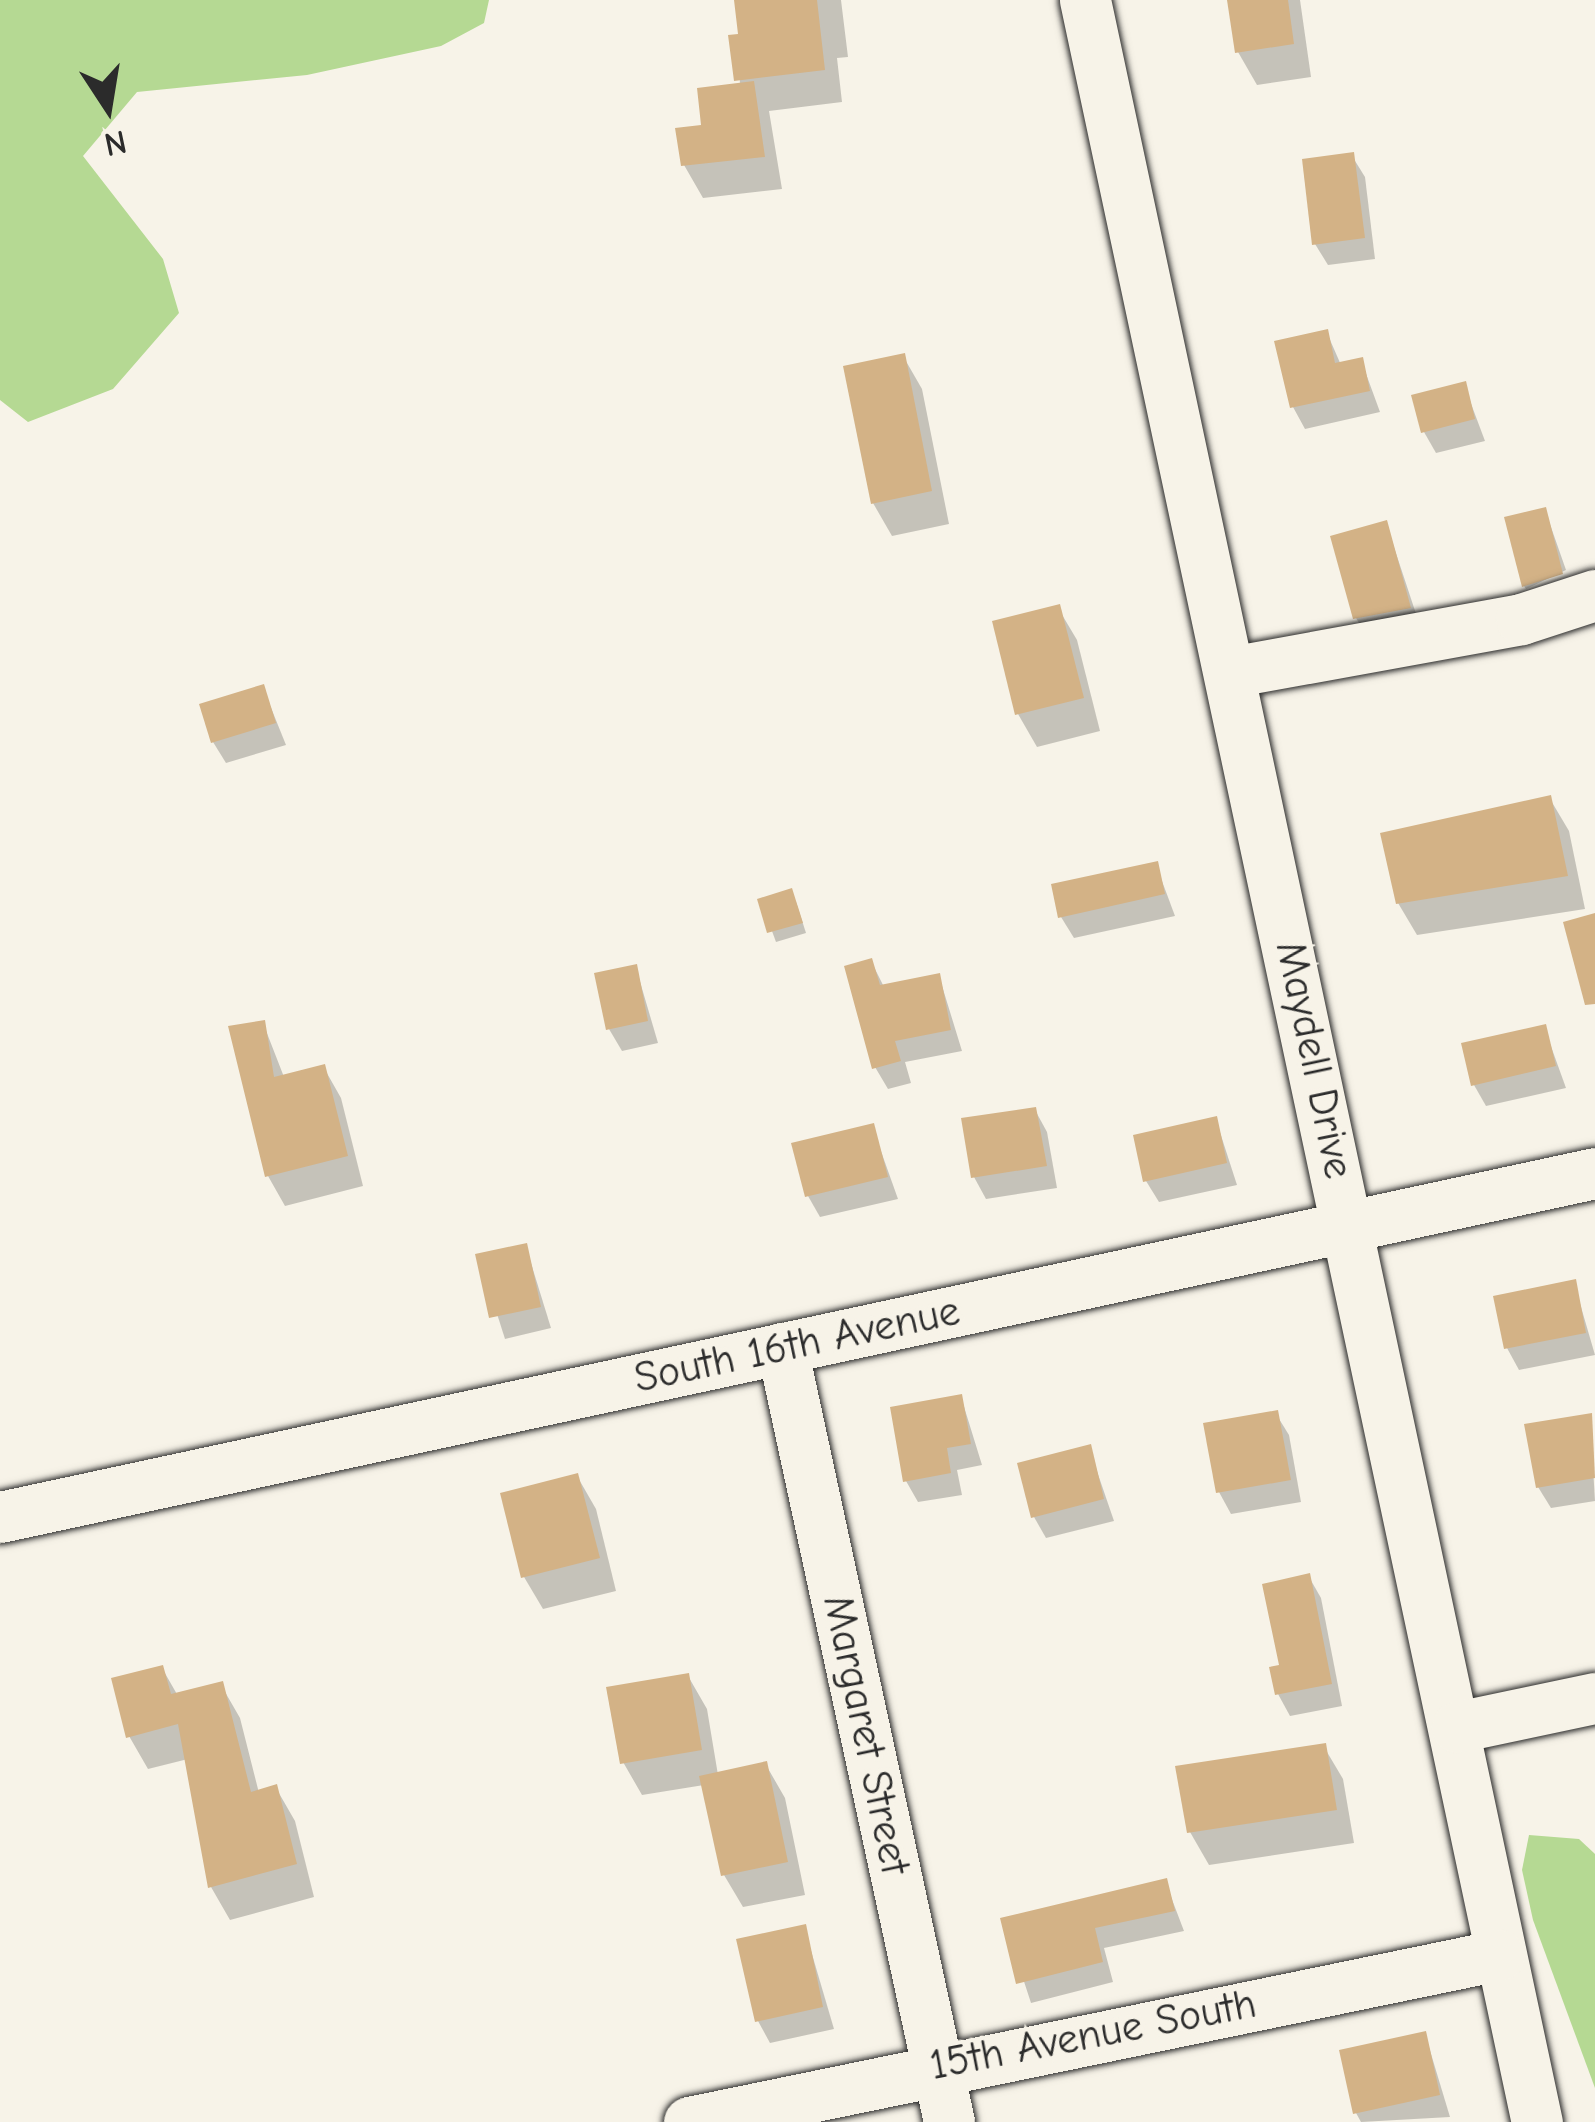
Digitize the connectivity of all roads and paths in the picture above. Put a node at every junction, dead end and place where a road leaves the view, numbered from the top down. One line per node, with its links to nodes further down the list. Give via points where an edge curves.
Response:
1 (1085, 0): 3 (street, Maydell Drive)
2 (1595, 595): 3 (street, via 1521,619)
3 (1231, 672): 5 (street, Maydell Drive)
4 (1595, 1173): 5 (street, South 16th Avenue)
5 (1350, 1226): 6 (street, South 16th Avenue); 9 (street, Maydell Drive)
6 (782, 1348): 7 (street, South 16th Avenue); 11 (street, Margaret Street)
7 (0, 1516)
8 (1595, 1698): 9 (street)
9 (1457, 1727): 10 (street, Maydell Drive)
10 (1499, 1955): 11 (street, 15th Avenue South); 14 (street, Maydell Drive)
11 (938, 2066): 12 (street, 15th Avenue South); 13 (street, Margaret Street)
12 (689, 2122)
13 (949, 2122)
14 (1537, 2122)

